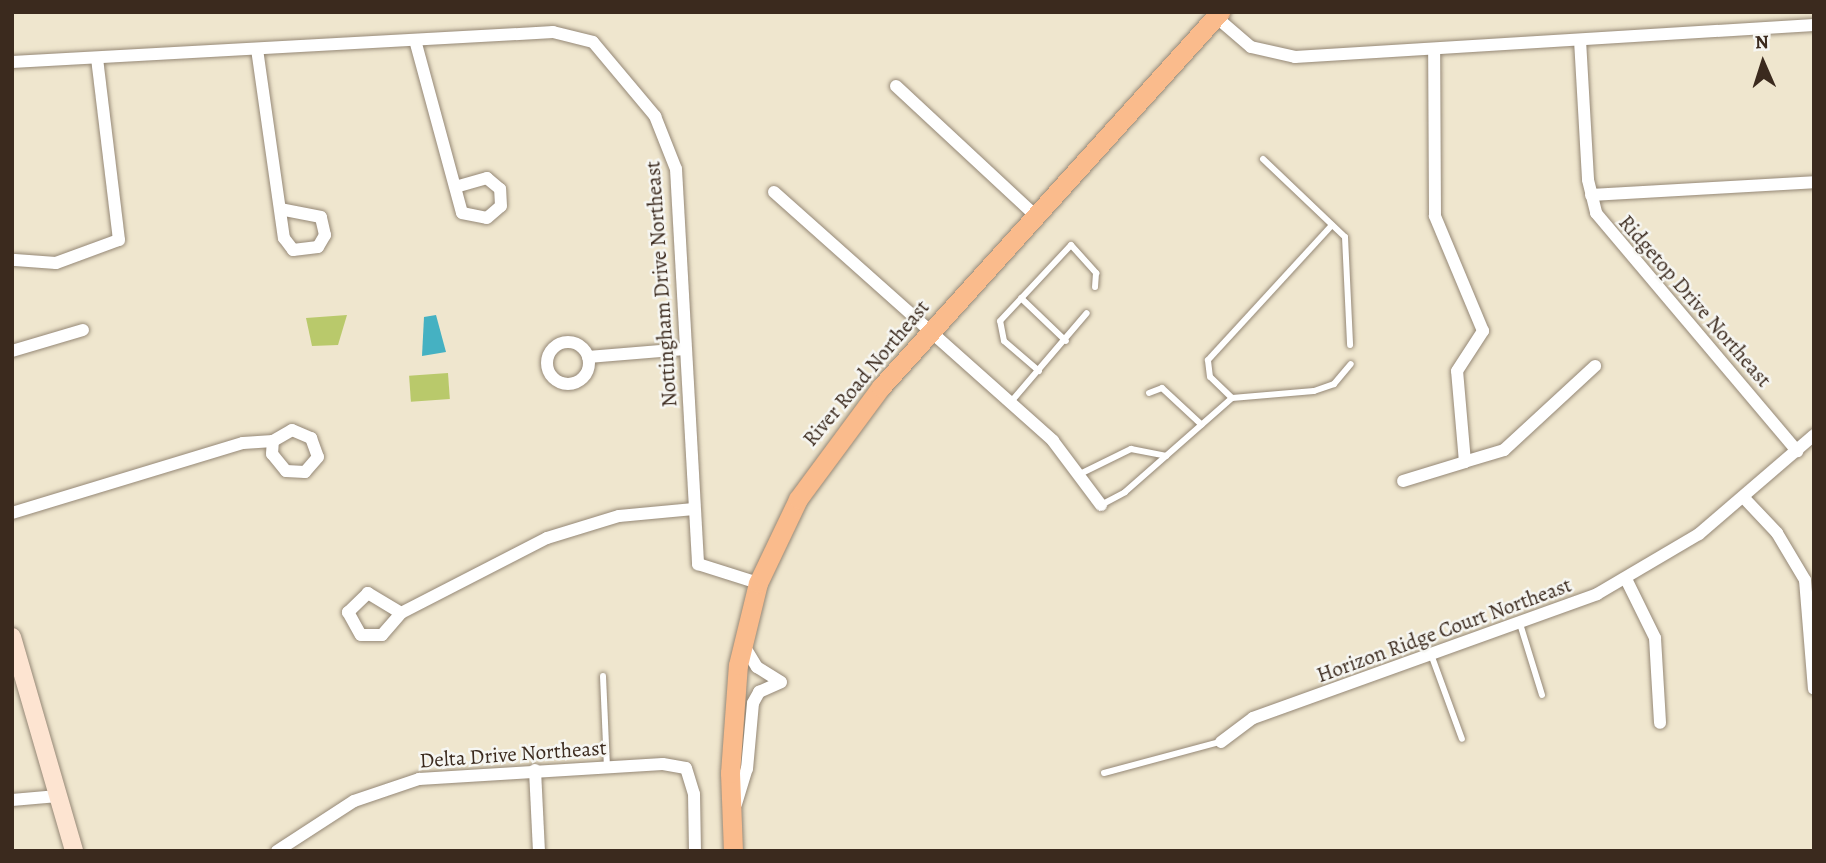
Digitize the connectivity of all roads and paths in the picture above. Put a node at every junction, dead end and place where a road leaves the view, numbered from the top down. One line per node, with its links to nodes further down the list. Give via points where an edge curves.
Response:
1 (1218, 15): 6 (street, via 1251,47 1273,56); 16 (main road, River Road Northeast)
2 (1814, 25): 4 (street)
3 (415, 40): 5 (street, Nottingham Drive Northeast); 12 (street); 26 (street, Nottingham Drive Northeast, via 553,32 579,35 604,51 655,116 673,153)
4 (1580, 40): 6 (street); 14 (street, Ridgetop Drive Northeast)
5 (257, 49): 7 (street, Nottingham Drive Northeast); 15 (street, via 276,192)
6 (1434, 49): 40 (street, via 1435,216 1483,331 1457,371)
7 (97, 58): 8 (street, Nottingham Drive Northeast); 18 (street, via 120,240 56,263)
8 (12, 62)
9 (896, 86): 16 (street)
10 (1264, 159): 17 (lane)
11 (1814, 182): 14 (street)
12 (456, 187)
13 (774, 192): 23 (street)
14 (1591, 195): 38 (street, Ridgetop Drive Northeast, via 1607,230 1655,278)
15 (284, 210)
16 (1035, 215): 23 (main road, River Road Northeast)
17 (1332, 225): 25 (lane, via 1345,237); 33 (lane, via 1208,360 1210,377)
18 (15, 260)
19 (1095, 287): 20 (lane, via 1096,273 1071,245)
20 (1021, 299): 24 (lane); 31 (lane, via 1000,321 998,332)
21 (1087, 313): 24 (lane)
22 (83, 330): 27 (street)
23 (930, 330): 34 (street); 48 (main road, River Road Northeast, via 823,459)
24 (1066, 341): 31 (lane)
25 (1350, 345)
26 (685, 349): 28 (street); 45 (street, Nottingham Drive Northeast)
27 (12, 351)
28 (588, 357)
29 (1351, 364): 33 (lane, via 1334,384 1314,391)
30 (1595, 366): 40 (street, via 1504,450)
31 (1039, 372): 34 (lane)
32 (1149, 393): 35 (lane, via 1162,388)
33 (1231, 398): 35 (lane)
34 (1010, 402): 41 (street)
35 (1202, 425): 39 (lane)
36 (1814, 435): 38 (street, Horizon Ridge Court Northeast)
37 (274, 441): 46 (street, via 243,443)
38 (1797, 451): 43 (street, Horizon Ridge Court Northeast)
39 (1166, 456): 41 (lane, via 1131,449 1109,454); 44 (lane)
40 (1464, 462): 42 (street)
41 (1082, 473): 44 (street)
42 (1403, 481)
43 (1745, 499): 47 (street, Horizon Ridge Court Northeast); 50 (street, via 1795,558)
44 (1101, 505)
45 (694, 509): 48 (street, Nottingham Drive Northeast, via 698,564); 49 (street, via 570,529)
46 (12, 513)
47 (1626, 579): 51 (street, Horizon Ridge Court Northeast); 58 (street, via 1655,638)
48 (758, 583): 53 (main road, River Road Northeast)
49 (401, 613)
50 (1812, 618): 56 (street)
51 (1521, 626): 54 (street, Horizon Ridge Court Northeast); 57 (lane)
52 (12, 638): 64 (main road)
53 (743, 643): 66 (main road, River Road Northeast, via 731,739); 66 (street, via 757,667 780,682 753,703 747,769)
54 (1432, 657): 59 (lane); 60 (street, Horizon Ridge Court Northeast, via 1254,718)
55 (603, 676): 61 (lane)
56 (1814, 690)
57 (1542, 695)
58 (1660, 723)
59 (1462, 739)
60 (1221, 741): 63 (lane)
61 (607, 766): 62 (street, Delta Drive Northeast); 70 (street, Delta Drive Northeast, via 686,768 694,794)
62 (535, 770): 68 (street, Delta Drive Northeast, via 396,784 330,814); 69 (street)
63 (1104, 773)
64 (58, 796): 65 (street); 67 (main road)
65 (12, 800)
66 (732, 818): 71 (main road, River Road Northeast)
67 (74, 851)
68 (277, 851)
69 (539, 851)
70 (695, 851)
71 (733, 851)

